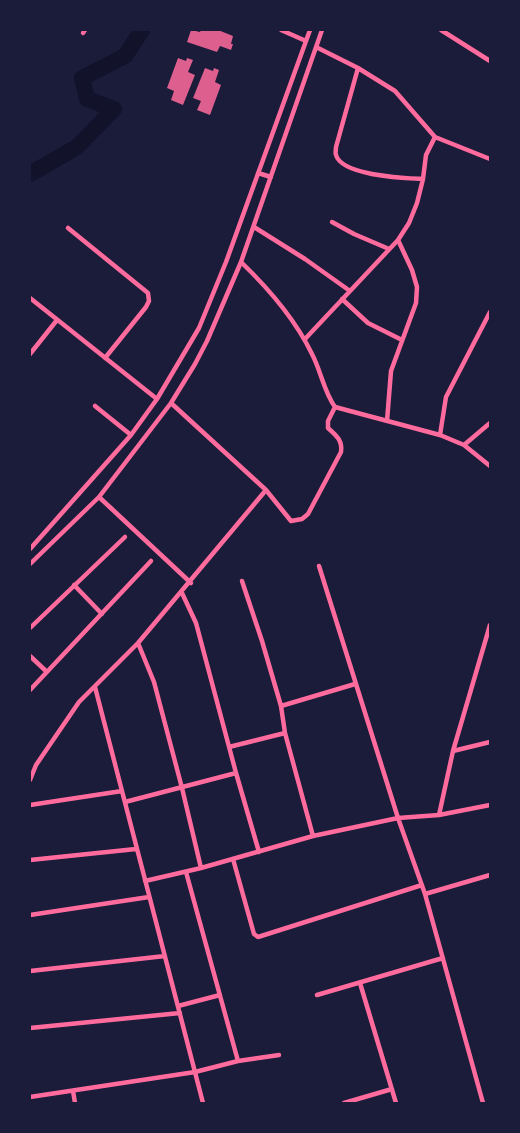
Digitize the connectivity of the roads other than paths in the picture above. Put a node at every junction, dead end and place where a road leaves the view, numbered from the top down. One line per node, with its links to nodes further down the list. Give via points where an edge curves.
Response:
1 (282, 30): 5 (street)
2 (310, 30): 5 (street)
3 (322, 30): 6 (street)
4 (441, 30): 7 (street)
5 (306, 41): 11 (street)
6 (316, 47): 8 (street); 12 (street)
7 (490, 61)
8 (358, 68): 9 (street, via 395,91); 13 (street, via 336,155 341,163 360,172)
9 (435, 136): 10 (street); 13 (street, via 426,155)
10 (490, 159)
11 (258, 173): 12 (street); 29 (street, via 199,328)
12 (271, 177): 15 (street)
13 (423, 180): 17 (street, via 410,223)
14 (332, 222): 18 (street)
15 (254, 227): 19 (street); 20 (street)
16 (68, 228): 28 (street, via 148,294 146,307)
17 (398, 240): 18 (street); 26 (street, via 417,287 416,303)
18 (389, 249): 20 (street)
19 (241, 262): 25 (street, via 266,287); 30 (street, via 208,340)
20 (350, 291): 22 (street)
21 (30, 298): 24 (street)
22 (342, 299): 25 (street); 26 (street, via 368,323)
23 (490, 312): 36 (street, via 446,397)
24 (57, 320): 27 (street); 28 (street)
25 (305, 339): 32 (street)
26 (402, 340): 33 (street, via 391,371)
27 (30, 354)
28 (105, 358): 29 (street)
29 (157, 399): 35 (street)
30 (171, 404): 39 (street); 40 (street)
31 (96, 406): 35 (street)
32 (335, 407): 33 (street); 39 (street, via 328,428 337,436 342,452 308,514 290,521)
33 (387, 421): 36 (street)
34 (490, 423): 37 (street)
35 (132, 435): 42 (street)
36 (440, 435): 37 (street)
37 (464, 445): 38 (street)
38 (490, 466)
39 (266, 490): 47 (street)
40 (99, 497): 44 (street); 47 (street)
41 (124, 537): 48 (street)
42 (31, 547)
43 (150, 561): 50 (street)
44 (30, 564)
45 (320, 566): 56 (street)
46 (242, 580): 59 (street)
47 (190, 583): 49 (street)
48 (74, 585): 50 (street); 52 (street)
49 (182, 592): 53 (street); 62 (street, via 196,622)
50 (102, 614): 55 (street)
51 (490, 625): 63 (street)
52 (30, 628)
53 (138, 644): 57 (street); 66 (street, via 154,682)
54 (30, 656): 55 (street)
55 (47, 672): 58 (street)
56 (355, 684): 59 (street); 72 (street)
57 (94, 687): 65 (street, via 79,702 52,741); 67 (street)
58 (30, 690)
59 (281, 706): 60 (street)
60 (286, 733): 62 (street); 73 (street)
61 (490, 742): 63 (street)
62 (229, 747): 64 (street)
63 (453, 751): 71 (street)
64 (236, 773): 66 (street); 75 (street)
65 (30, 780)
66 (182, 788): 68 (street); 78 (street)
67 (122, 791): 68 (street); 70 (street)
68 (125, 802): 74 (street)
69 (490, 804): 71 (street)
70 (30, 805)
71 (439, 816): 72 (street)
72 (398, 818): 73 (street); 82 (street)
73 (313, 836): 75 (street)
74 (136, 849): 77 (street); 81 (street)
75 (259, 852): 76 (street)
76 (233, 859): 78 (street); 82 (street, via 254,934 258,937)
77 (30, 860)
78 (201, 868): 79 (street)
79 (186, 872): 81 (street); 90 (street)
80 (490, 875): 83 (street)
81 (145, 881): 84 (street)
82 (422, 885): 83 (street)
83 (425, 894): 87 (street)
84 (149, 897): 85 (street); 86 (street)
85 (30, 915)
86 (165, 956): 88 (street); 92 (street)
87 (443, 958): 89 (street); 105 (street)
88 (30, 971)
89 (360, 983): 91 (street); 98 (street)
90 (220, 995): 92 (street); 96 (street)
91 (317, 995)
92 (178, 1006): 93 (street)
93 (180, 1014): 94 (street); 97 (street)
94 (30, 1028)
95 (279, 1055): 96 (street)
96 (238, 1061): 97 (street)
97 (195, 1072): 99 (street); 102 (street)
98 (392, 1089): 103 (street); 104 (street)
99 (73, 1091): 100 (street); 101 (street)
100 (30, 1097)
101 (75, 1103)
102 (203, 1103)
103 (344, 1103)
104 (396, 1103)
105 (483, 1103)

